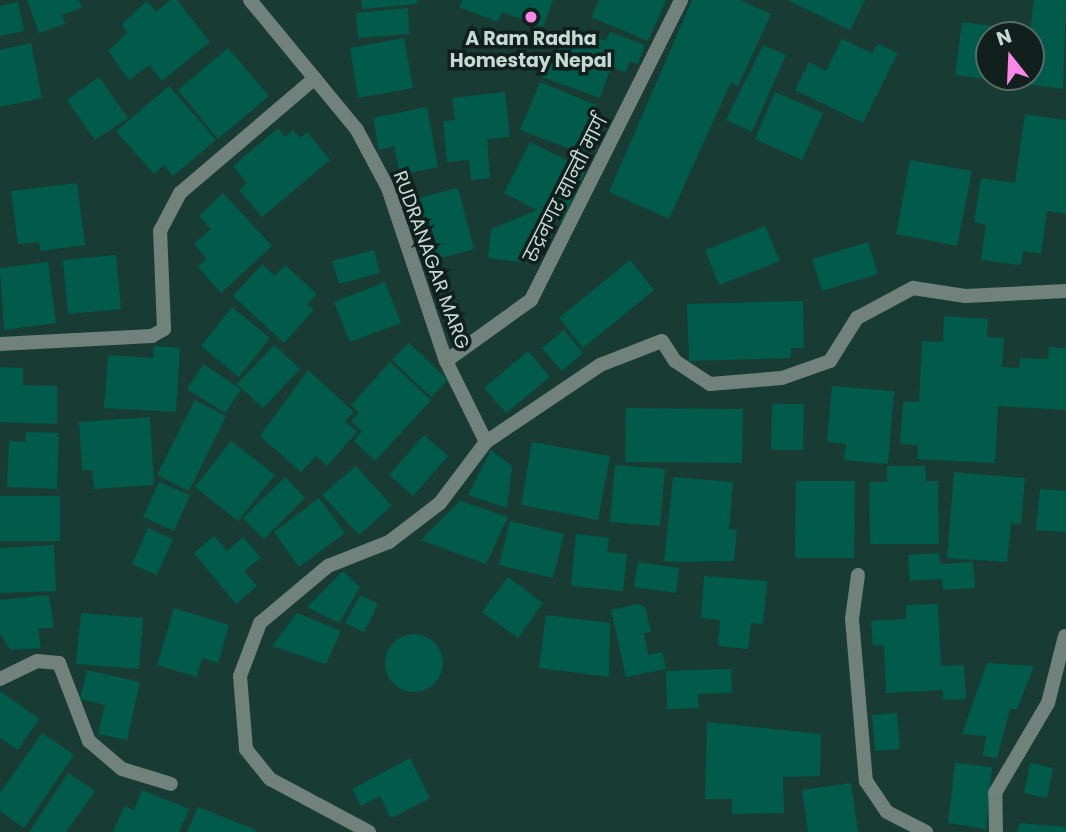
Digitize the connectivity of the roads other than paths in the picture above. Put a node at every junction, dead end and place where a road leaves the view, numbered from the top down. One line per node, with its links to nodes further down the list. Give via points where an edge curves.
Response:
1 (250, 0): 3 (street, RUDRANAGAR MARG)
2 (681, 0): 6 (street, रुद्रनगर सान्ती मार्ग, via 531,300)
3 (315, 78): 5 (street, via 180,193 160,231 164,329 152,336); 6 (street, RUDRANAGAR MARG, via 357,130 388,188)
4 (1066, 290): 7 (street, via 965,296 913,288 857,318 830,361 782,378 710,384 675,361 662,341 600,365)
5 (0, 344)
6 (446, 361): 7 (street, RUDRANAGAR MARG)
7 (486, 442): 12 (street, via 440,503 389,542 328,566 260,623 240,676 246,749 270,779)
8 (858, 575): 13 (street, via 852,619 866,781 887,811)
9 (1065, 636): 14 (street, via 1048,704 995,793)
10 (0, 679): 11 (street, via 37,661 59,663 89,741 121,769)
11 (171, 783)
12 (369, 832)
13 (926, 832)
14 (996, 832)

